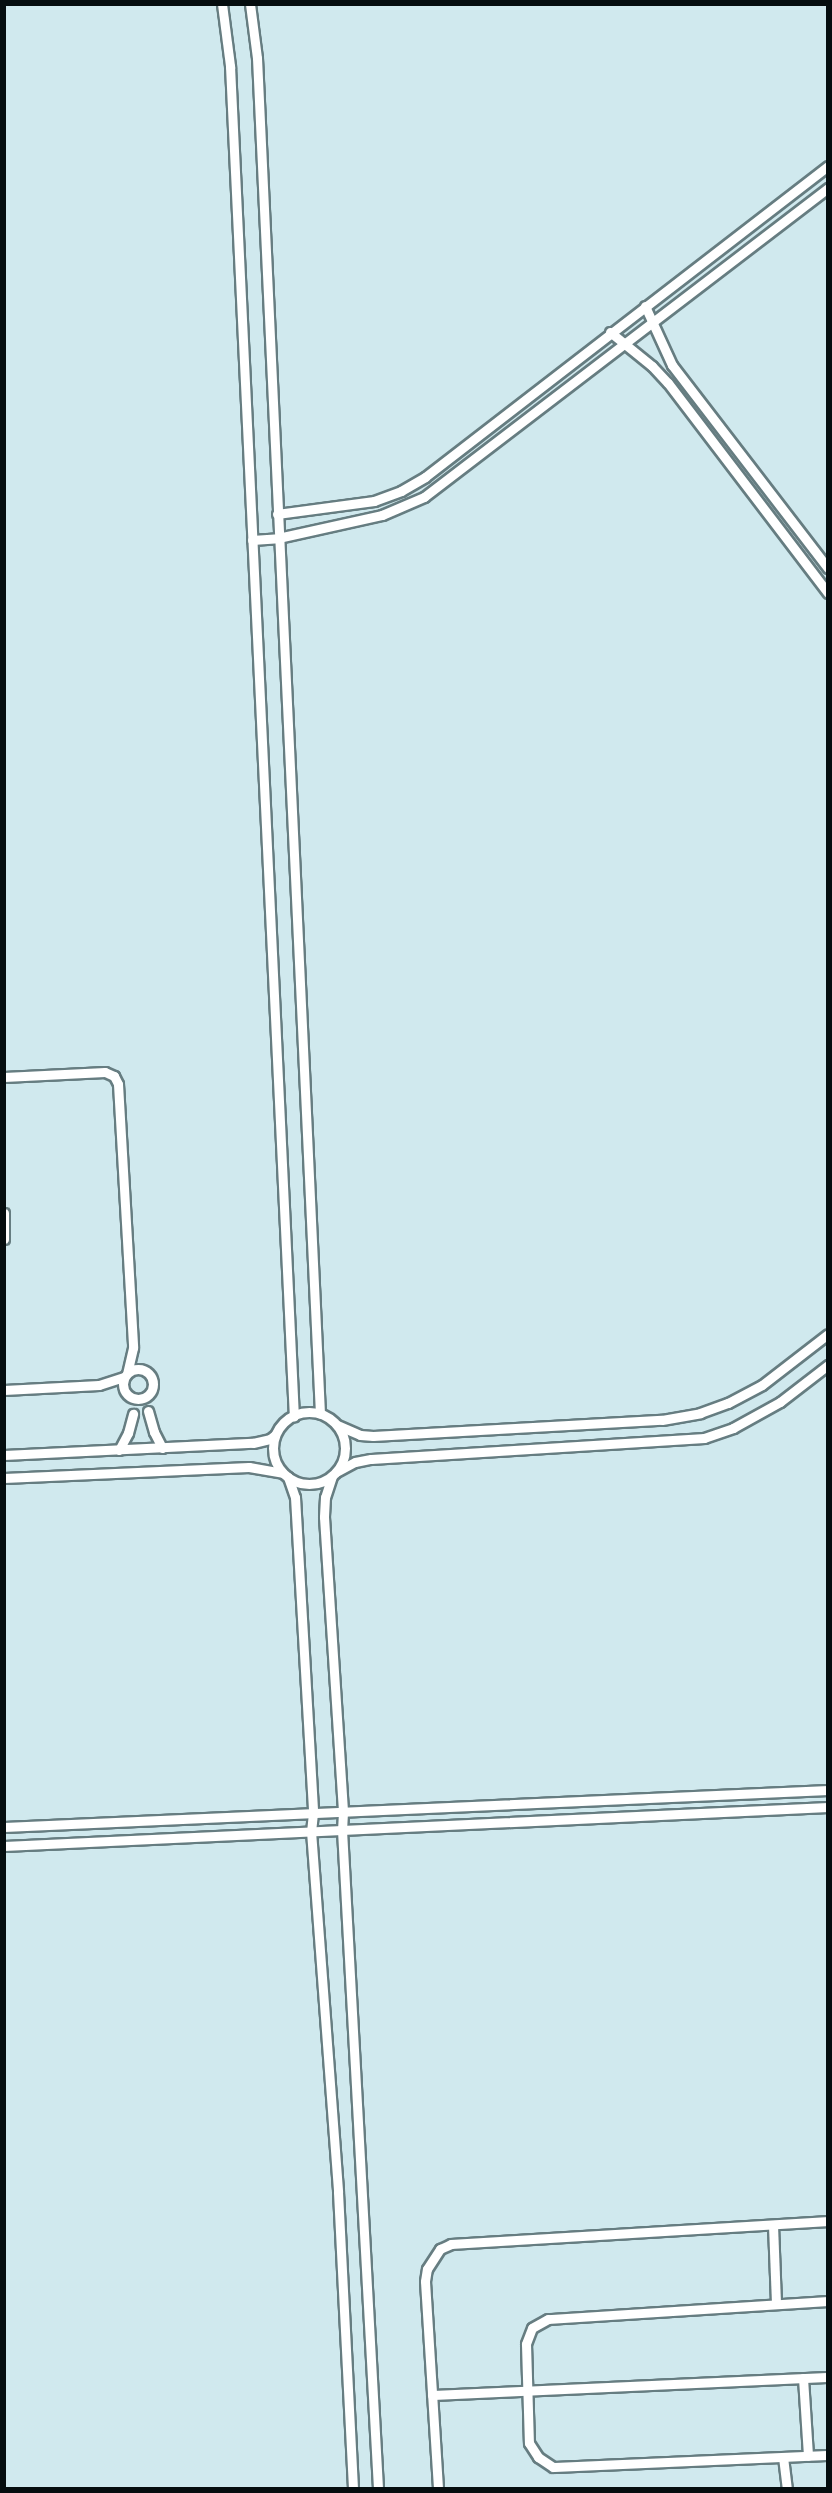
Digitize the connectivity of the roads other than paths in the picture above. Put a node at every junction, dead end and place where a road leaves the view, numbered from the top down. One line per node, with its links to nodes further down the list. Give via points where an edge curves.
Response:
1 (222, 4): 11 (street, via 230,66)
2 (249, 4): 9 (street, via 257,58)
3 (828, 166): 5 (street)
4 (828, 188): 6 (street)
5 (645, 306): 6 (street); 7 (street)
6 (654, 322): 8 (street); 12 (street, via 661,344 679,375)
7 (610, 333): 8 (street); 9 (street, via 413,485 360,504)
8 (623, 345): 10 (street, via 424,497 382,515); 13 (street, via 668,383)
9 (277, 514): 10 (street)
10 (278, 538): 11 (street); 27 (street)
11 (252, 540): 28 (street)
12 (828, 568)
13 (828, 593)
14 (5, 1078): 18 (street, via 101,1072 116,1080)
15 (4, 1214): 16 (street)
16 (4, 1239)
17 (828, 1334): 29 (street, via 762,1385 700,1413 662,1420 373,1436)
18 (133, 1348): 20 (street); 21 (street)
19 (828, 1365): 34 (street, via 780,1402 733,1428 704,1438 371,1459 355,1462)
20 (144, 1369): 21 (street); 25 (street, via 154,1382)
21 (126, 1375): 22 (street); 24 (street)
22 (99, 1386): 23 (street); 24 (street)
23 (4, 1390)
24 (126, 1392): 26 (street)
25 (147, 1404): 26 (street); 31 (street)
26 (134, 1405): 32 (street, via 128,1433)
27 (320, 1414): 28 (street); 29 (street)
28 (294, 1416): 30 (street)
29 (337, 1425): 34 (street, via 345,1449)
30 (275, 1435): 31 (street, via 253,1443); 35 (street, via 274,1459)
31 (162, 1448): 32 (street)
32 (119, 1450): 33 (street)
33 (4, 1455)
34 (334, 1474): 35 (street, via 310,1484); 39 (street, via 324,1517)
35 (285, 1475): 36 (street, via 249,1467); 40 (street, via 295,1497)
36 (4, 1478)
37 (828, 1790): 39 (street)
38 (828, 1807): 42 (street)
39 (344, 1812): 40 (street); 42 (street)
40 (313, 1813): 41 (street); 43 (street)
41 (4, 1827)
42 (342, 1830): 43 (street); 58 (street)
43 (311, 1831): 44 (street); 57 (street, via 338,2192)
44 (4, 1846)
45 (828, 2221): 46 (street)
46 (773, 2225): 48 (street); 53 (street, via 451,2244 432,2258 425,2281)
47 (827, 2301): 48 (street); 49 (street)
48 (776, 2304): 52 (street, via 548,2319 528,2335)
49 (828, 2306)
50 (828, 2377): 51 (street)
51 (803, 2378): 52 (street); 55 (street)
52 (528, 2391): 53 (street); 56 (street, via 529,2443 534,2454 553,2467)
53 (432, 2395): 59 (street)
54 (828, 2455): 55 (street)
55 (808, 2456): 56 (street)
56 (783, 2457): 60 (street)
57 (353, 2488)
58 (378, 2488)
59 (438, 2488)
60 (787, 2488)

